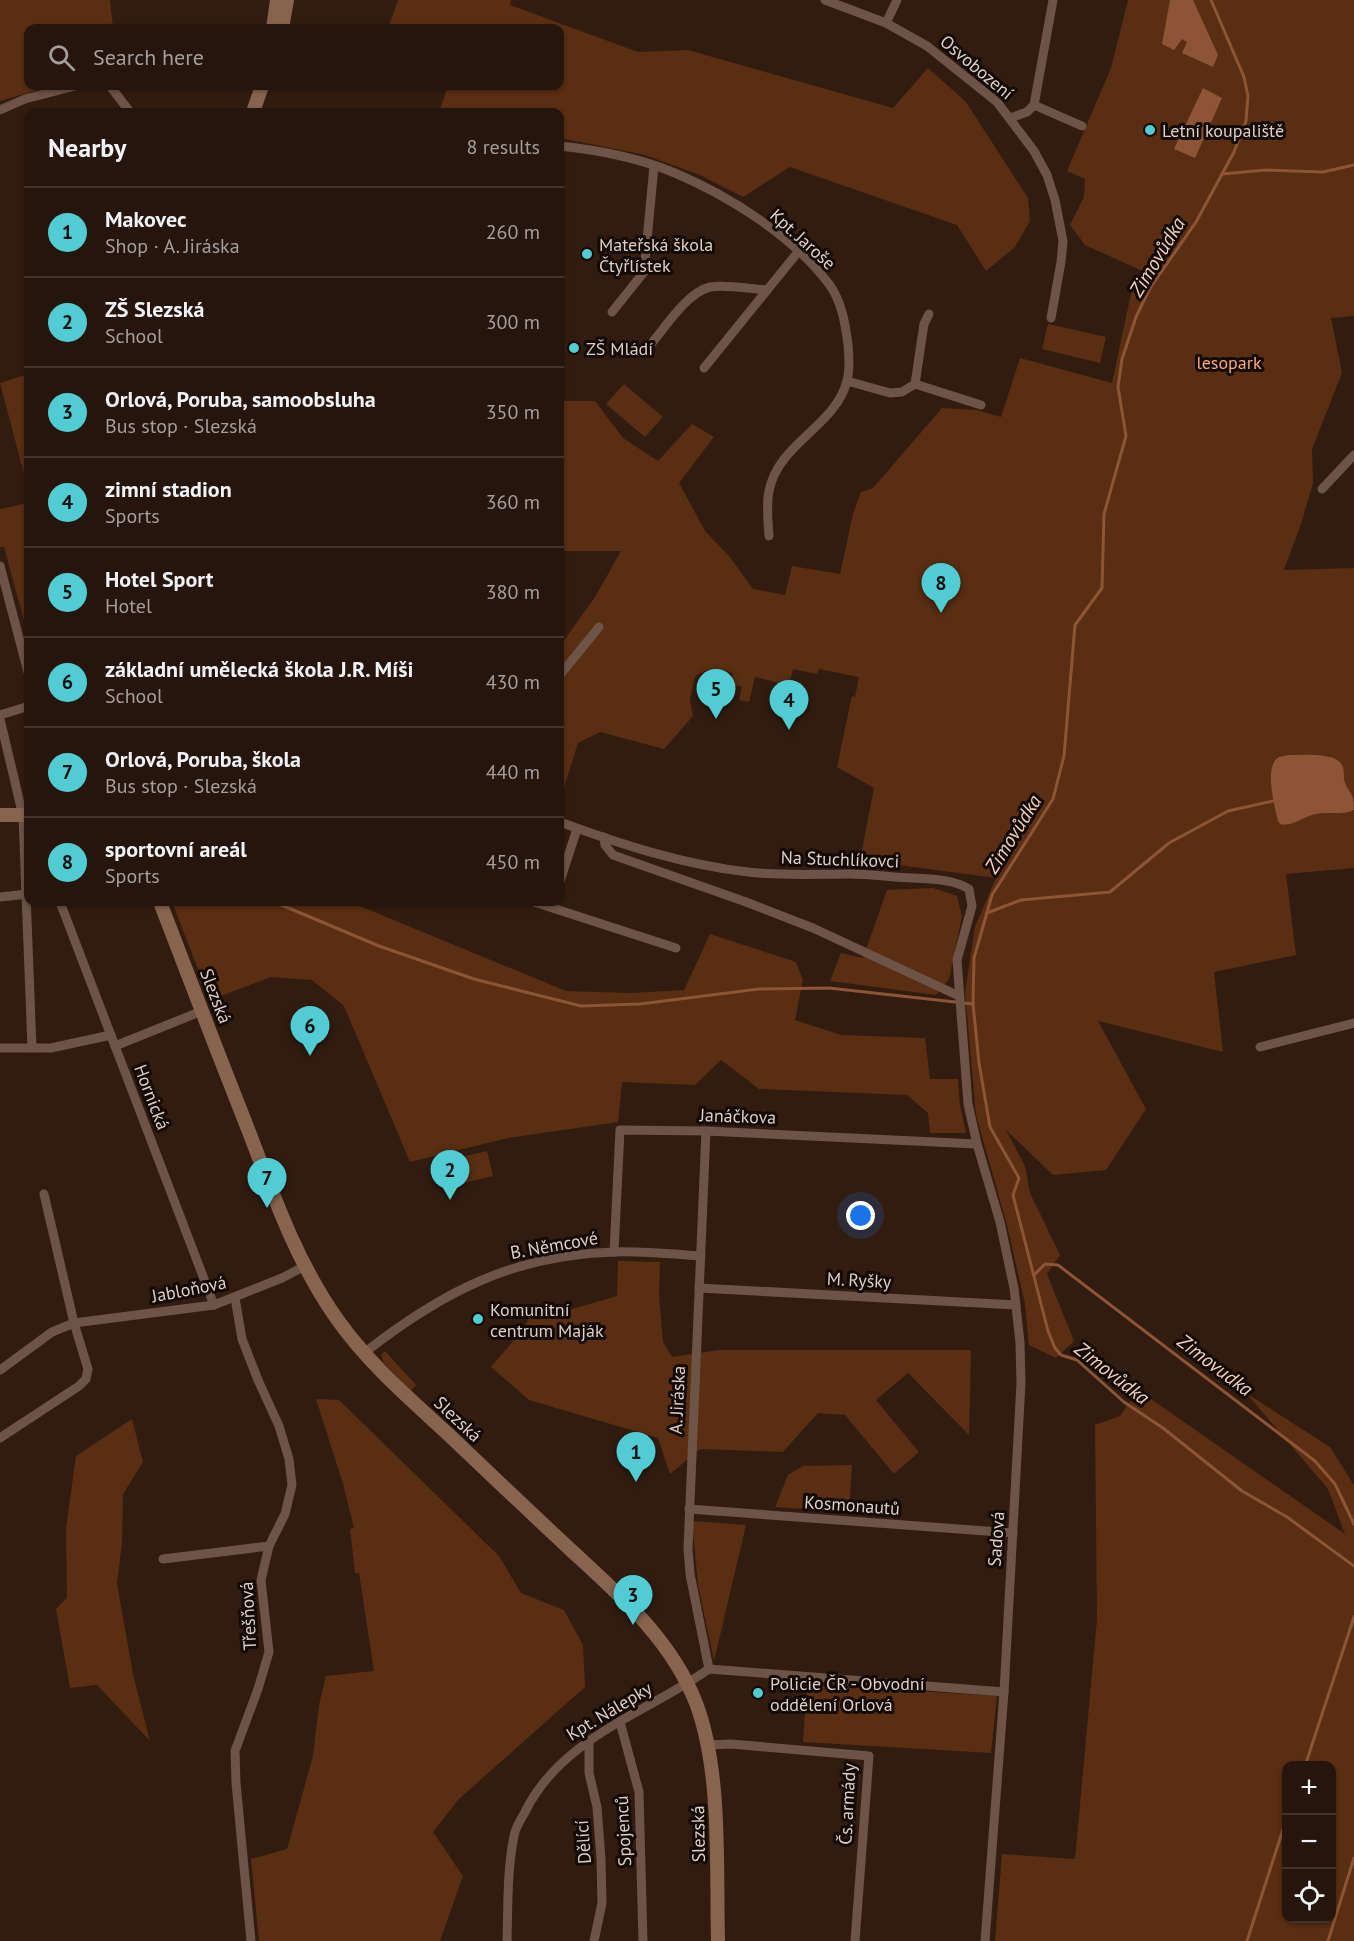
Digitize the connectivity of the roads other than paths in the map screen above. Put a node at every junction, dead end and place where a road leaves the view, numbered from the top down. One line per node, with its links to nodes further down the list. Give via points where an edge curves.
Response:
1 (277, 0): 7 (street)
2 (287, 0): 8 (street)
3 (825, 0): 6 (street, Osvobození)
4 (897, 0): 6 (street)
5 (1053, 0): 13 (street)
6 (886, 23): 18 (street, Osvobození, via 927,46 997,102)
7 (274, 24)
8 (283, 24)
9 (60, 90): 17 (street)
10 (113, 90): 14 (street)
11 (261, 90): 15 (street)
12 (270, 90): 16 (street)
13 (1034, 105): 18 (street); 19 (street)
14 (127, 108)
15 (254, 108)
16 (263, 108)
17 (0, 110)
18 (1010, 118): 26 (street, Osvobození, via 1047,175 1061,225 1063,254)
19 (1082, 126)
20 (564, 147): 21 (street, Kpt. Jaroše, via 613,154)
21 (654, 166): 22 (street, Kpt. Jaroše, via 724,196 778,233); 24 (street, via 644,272)
22 (798, 252): 23 (street); 29 (street, Kpt. Jaroše, via 829,285 841,308 849,353)
23 (767, 290): 27 (street, via 701,290); 28 (street)
24 (612, 312)
25 (929, 314): 30 (street)
26 (1051, 318)
27 (652, 343)
28 (704, 368)
29 (847, 381): 30 (street, via 890,393 902,392); 34 (street, Kpt. Jaroše, via 834,407 783,460 774,476 769,491)
30 (915, 384): 31 (street)
31 (981, 405)
32 (1354, 456): 33 (street)
33 (1322, 489)
34 (769, 536)
35 (0, 566): 37 (street)
36 (599, 627): 38 (street)
37 (24, 657)
38 (564, 670)
39 (24, 708): 40 (street)
40 (0, 717): 41 (street)
41 (24, 808)
42 (0, 815): 43 (street)
43 (24, 816)
44 (564, 824): 45 (street, Na Stuchlíkovci)
45 (577, 829): 46 (street, Na Stuchlíkovci); 47 (street)
46 (604, 837): 55 (street, via 613,855 813,928); 55 (street, Na Stuchlíkovci, via 686,861 751,873 849,874 963,885 969,890 972,906 957,960)
47 (564, 869)
48 (24, 894): 49 (street)
49 (0, 897)
50 (28, 906): 62 (street)
51 (62, 906): 58 (street, Hornická)
52 (162, 906): 56 (street, Slezská)
53 (557, 906): 54 (street)
54 (676, 948)
55 (960, 996): 64 (street, Na Stuchlíkovci, via 968,1104)
56 (202, 1011): 59 (street); 68 (street, Slezská)
57 (1354, 1023): 60 (street)
58 (111, 1035): 59 (street, Hornická); 62 (street, via 51,1048)
59 (115, 1046): 71 (street, Hornická)
60 (1260, 1047)
61 (0, 1048): 62 (street)
62 (32, 1048)
63 (706, 1131): 64 (street, Janáčkova); 66 (street, Janáčkova, via 620,1130); 67 (street, A. Jiráska)
64 (977, 1144): 72 (street, Sadová, via 1000,1222)
65 (44, 1194): 73 (street)
66 (614, 1252): 67 (street, B. Němcové); 74 (street, B. Němcové, via 524,1264 471,1283 408,1319)
67 (701, 1256): 69 (street, A. Jiráska)
68 (305, 1266): 70 (street, Jabloňová); 74 (street, Slezská, via 335,1316)
69 (699, 1288): 72 (street, M. Ryšky); 77 (street, A. Jiráska)
70 (235, 1298): 71 (street, Jabloňová); 79 (street, Třešňová, via 242,1339 279,1426 290,1468 292,1485 285,1514)
71 (214, 1305): 73 (street, Jabloňová)
72 (1016, 1305): 78 (street, Sadová, via 1021,1403)
73 (74, 1323): 75 (street, Jabloňová, via 52,1332); 76 (street, via 88,1369 86,1378)
74 (364, 1353): 82 (street, Slezská, via 635,1611 669,1652)
75 (0, 1370)
76 (0, 1438)
77 (689, 1509): 78 (street, Kosmonautů); 81 (street, A. Jiráska, via 690,1574)
78 (1013, 1533): 83 (street, Sadová)
79 (269, 1546): 80 (street); 87 (street, Třešňová, via 261,1580 269,1652 235,1751)
80 (163, 1559)
81 (709, 1669): 82 (street, Kpt. Nálepky); 83 (street)
82 (687, 1684): 84 (street, Kpt. Nálepky); 86 (street, Slezská)
83 (1004, 1692): 93 (street, Sadová)
84 (620, 1722): 85 (street, Kpt. Nálepky); 90 (street, Spojenců, via 639,1792)
85 (589, 1741): 88 (street, Kpt. Nálepky, via 571,1753 534,1793 514,1834); 89 (street, Dělící, via 589,1773 597,1807 601,1858 602,1903)
86 (708, 1745): 91 (street, Slezská, via 715,1797); 92 (street, Čs. armády, via 869,1756)
87 (250, 1941)
88 (507, 1941)
89 (594, 1941)
90 (643, 1941)
91 (718, 1941)
92 (855, 1941)
93 (985, 1941)

